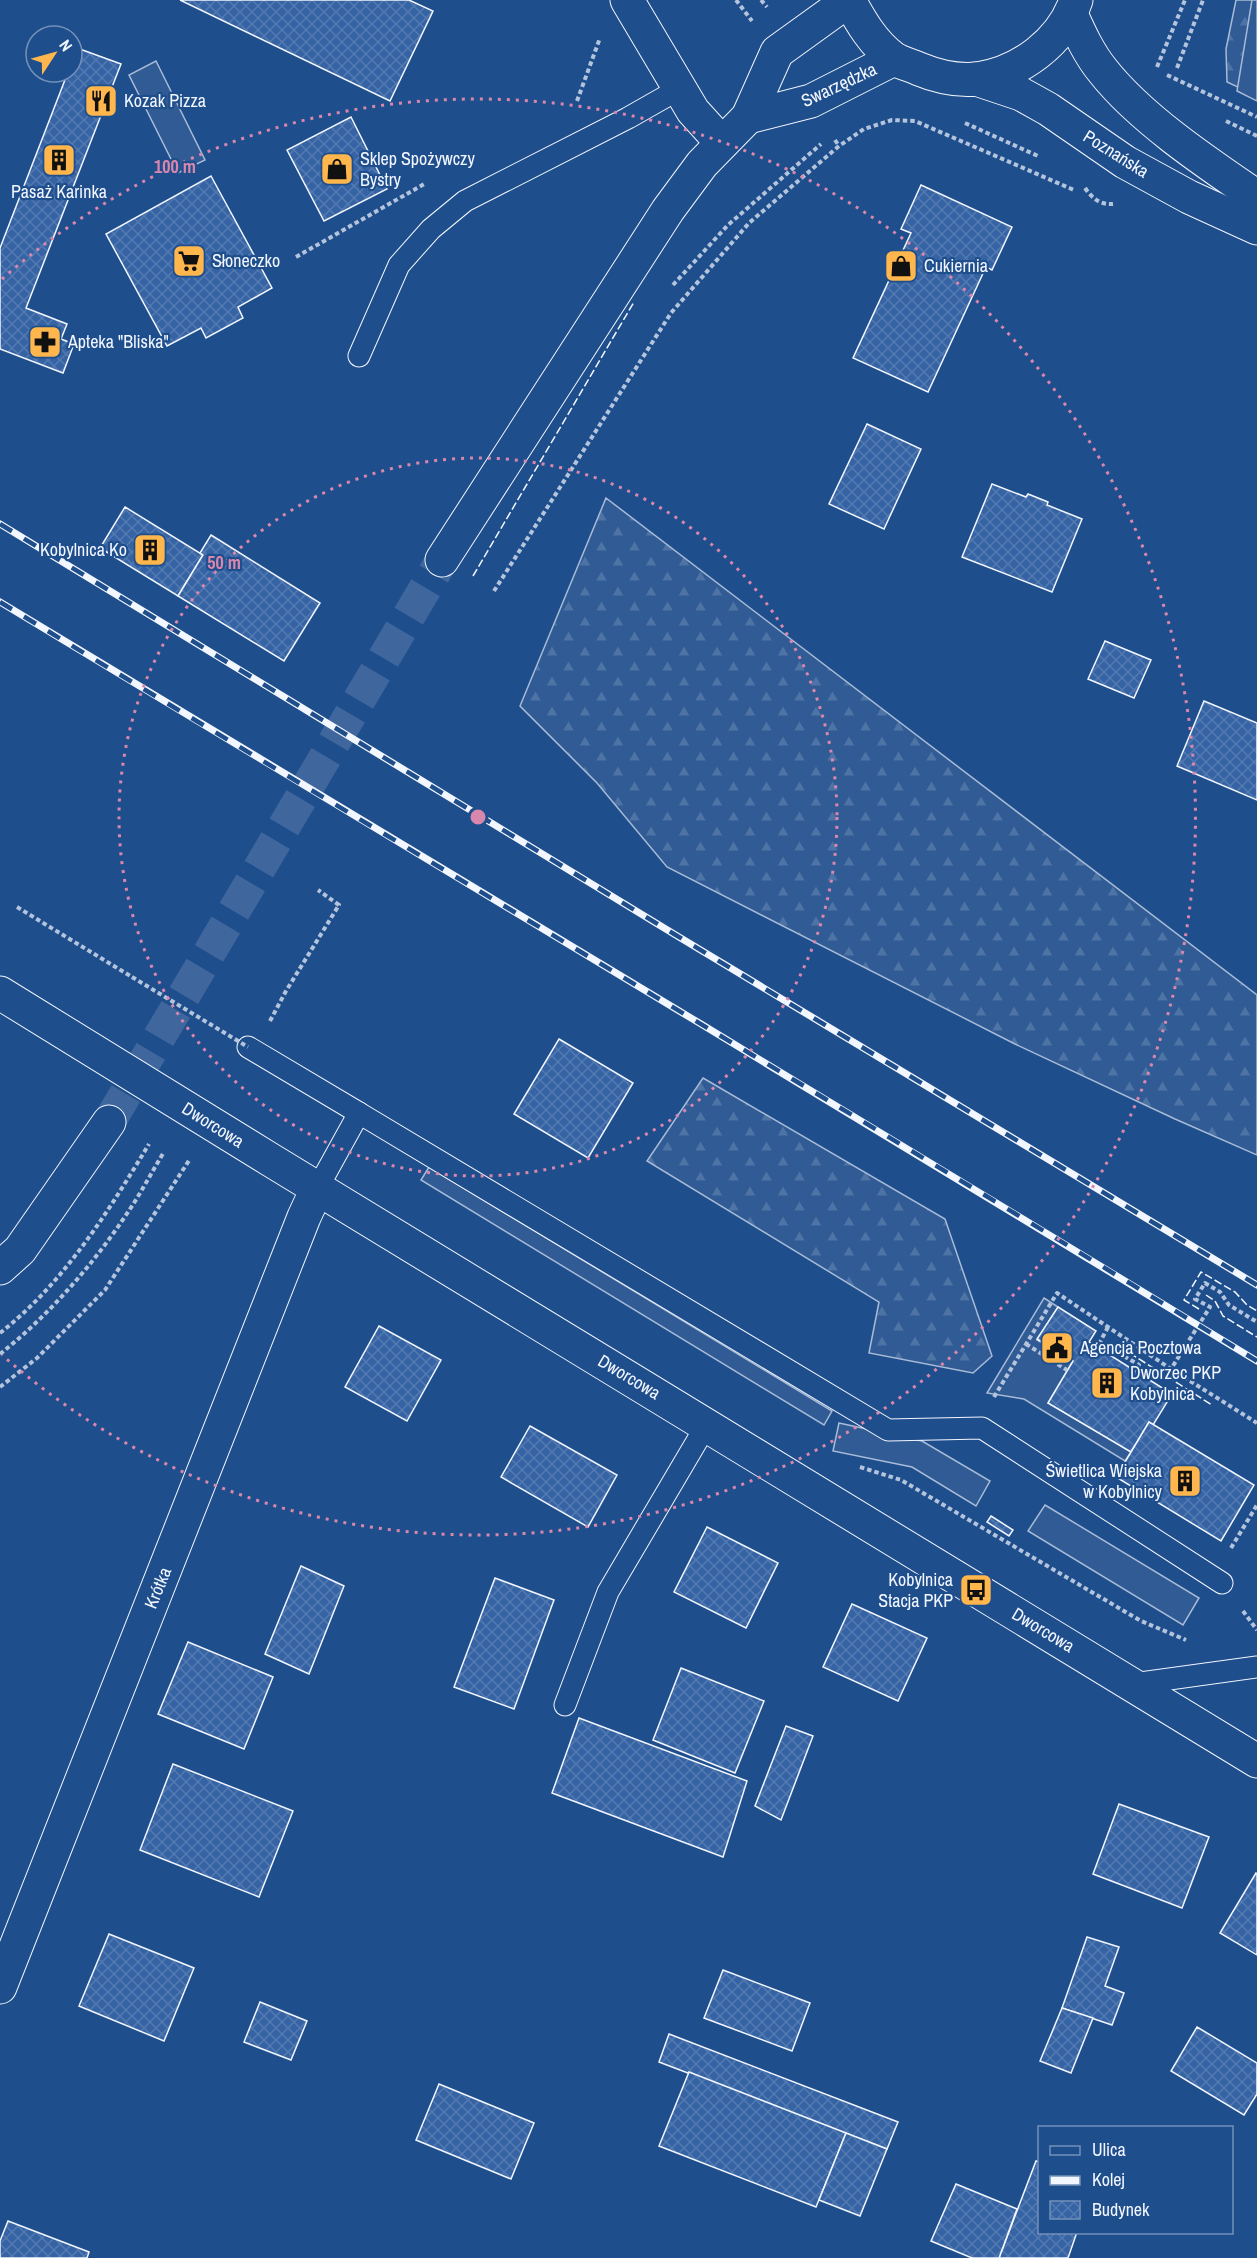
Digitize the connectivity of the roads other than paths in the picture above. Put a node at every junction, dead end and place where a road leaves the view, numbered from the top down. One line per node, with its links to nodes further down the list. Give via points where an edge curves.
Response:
1 (627, 0): 6 (street)
2 (849, 0): 4 (street, via 869,35); 7 (street, via 777,52)
3 (1074, 7): 5 (street, via 1047,46 1014,69); 9 (street, via 1085,44 1103,71 1135,104 1198,156)
4 (894, 59): 5 (street, via 937,76); 7 (street, Swarzędzka, via 811,101)
5 (976, 79): 10 (street, Poznańska, via 1021,94 1125,162)
6 (679, 89): 8 (street); 11 (lane, via 465,201 430,229 399,265)
7 (748, 117): 8 (street)
8 (722, 143): 12 (street, via 668,210)
9 (1257, 197)
10 (1257, 228)
11 (359, 356)
12 (442, 560)
13 (0, 993): 17 (street, Dworcowa)
14 (248, 1047): 15 (lane)
15 (359, 1113): 17 (lane); 20 (lane, via 888,1430 982,1428)
16 (109, 1122): 18 (street, via 20,1250)
17 (317, 1190): 19 (street, Dworcowa); 25 (street, Krótka)
18 (0, 1268)
19 (707, 1424): 22 (street, Dworcowa); 23 (lane, via 608,1592)
20 (1217, 1580)
21 (1257, 1667): 22 (lane)
22 (1133, 1684): 24 (street, Dworcowa)
23 (565, 1705)
24 (1257, 1761)
25 (0, 1987)

